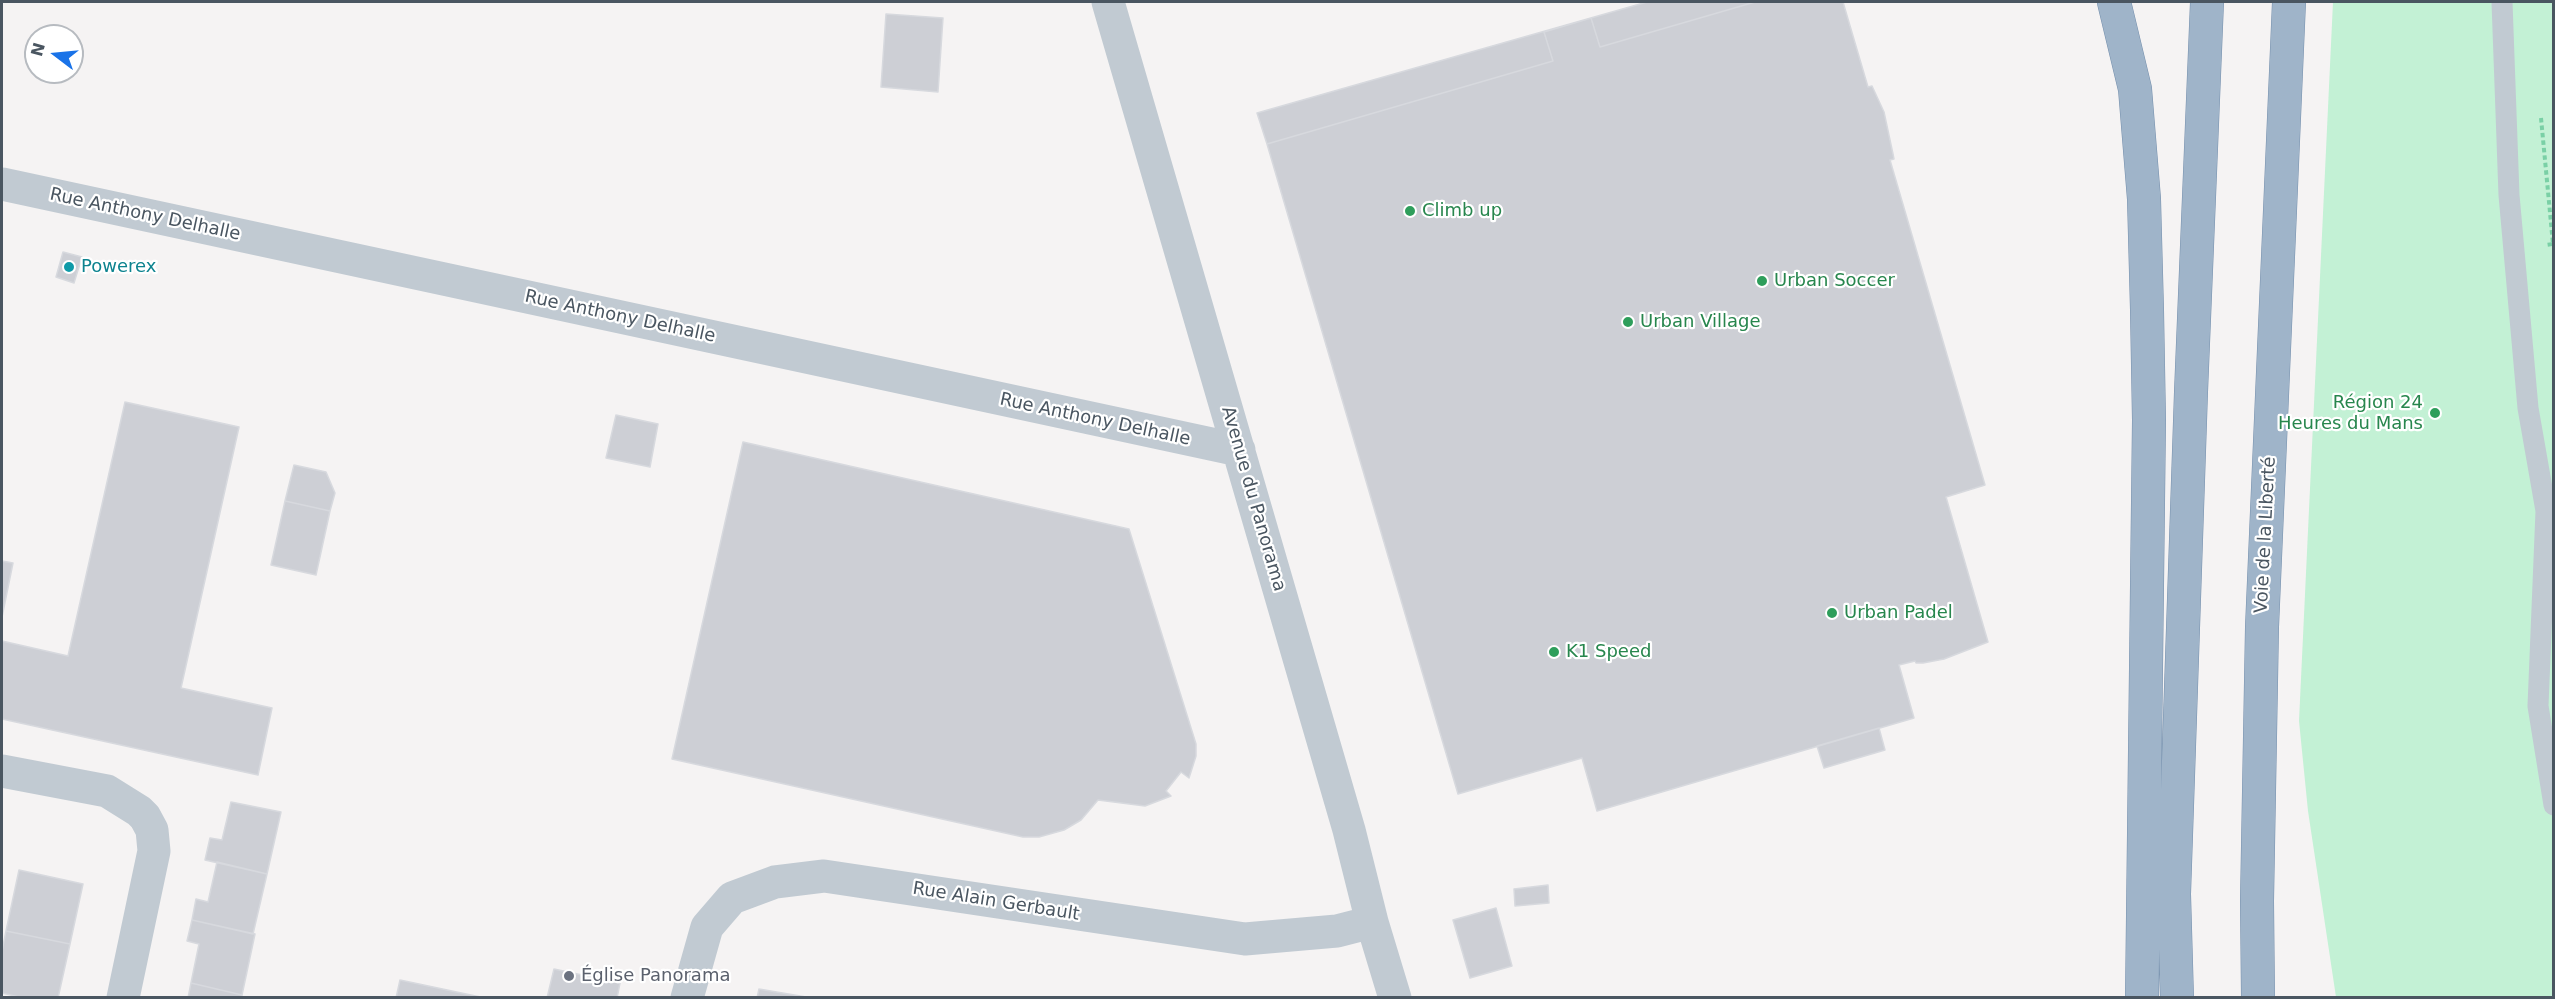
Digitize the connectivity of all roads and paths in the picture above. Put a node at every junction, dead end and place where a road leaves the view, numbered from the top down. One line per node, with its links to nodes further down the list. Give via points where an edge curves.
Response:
1 (1108, 2): 7 (street, Avenue du Panorama)
2 (2114, 2): 16 (highway, via 2135,89 2145,232 2149,420)
3 (2207, 2): 17 (highway, via 2175,882)
4 (2289, 2): 18 (highway, Voie de la Liberté, via 2262,627)
5 (2502, 2): 8 (lane, via 2509,195 2528,408)
6 (2, 184): 7 (street, Rue Anthony Delhalle)
7 (1239, 450): 12 (street, Avenue du Panorama)
8 (2546, 511): 9 (lane); 11 (lane, via 2538,706)
9 (2553, 533)
10 (2, 771): 13 (street, via 107,792 139,811 152,830 154,851)
11 (2553, 805)
12 (1372, 922): 14 (street, Rue Alain Gerbault, via 1337,931 1245,939 814,877 775,882 732,898 707,927); 15 (street, Avenue du Panorama)
13 (123, 998)
14 (687, 998)
15 (1395, 998)
16 (2142, 998)
17 (2177, 998)
18 (2258, 998)

